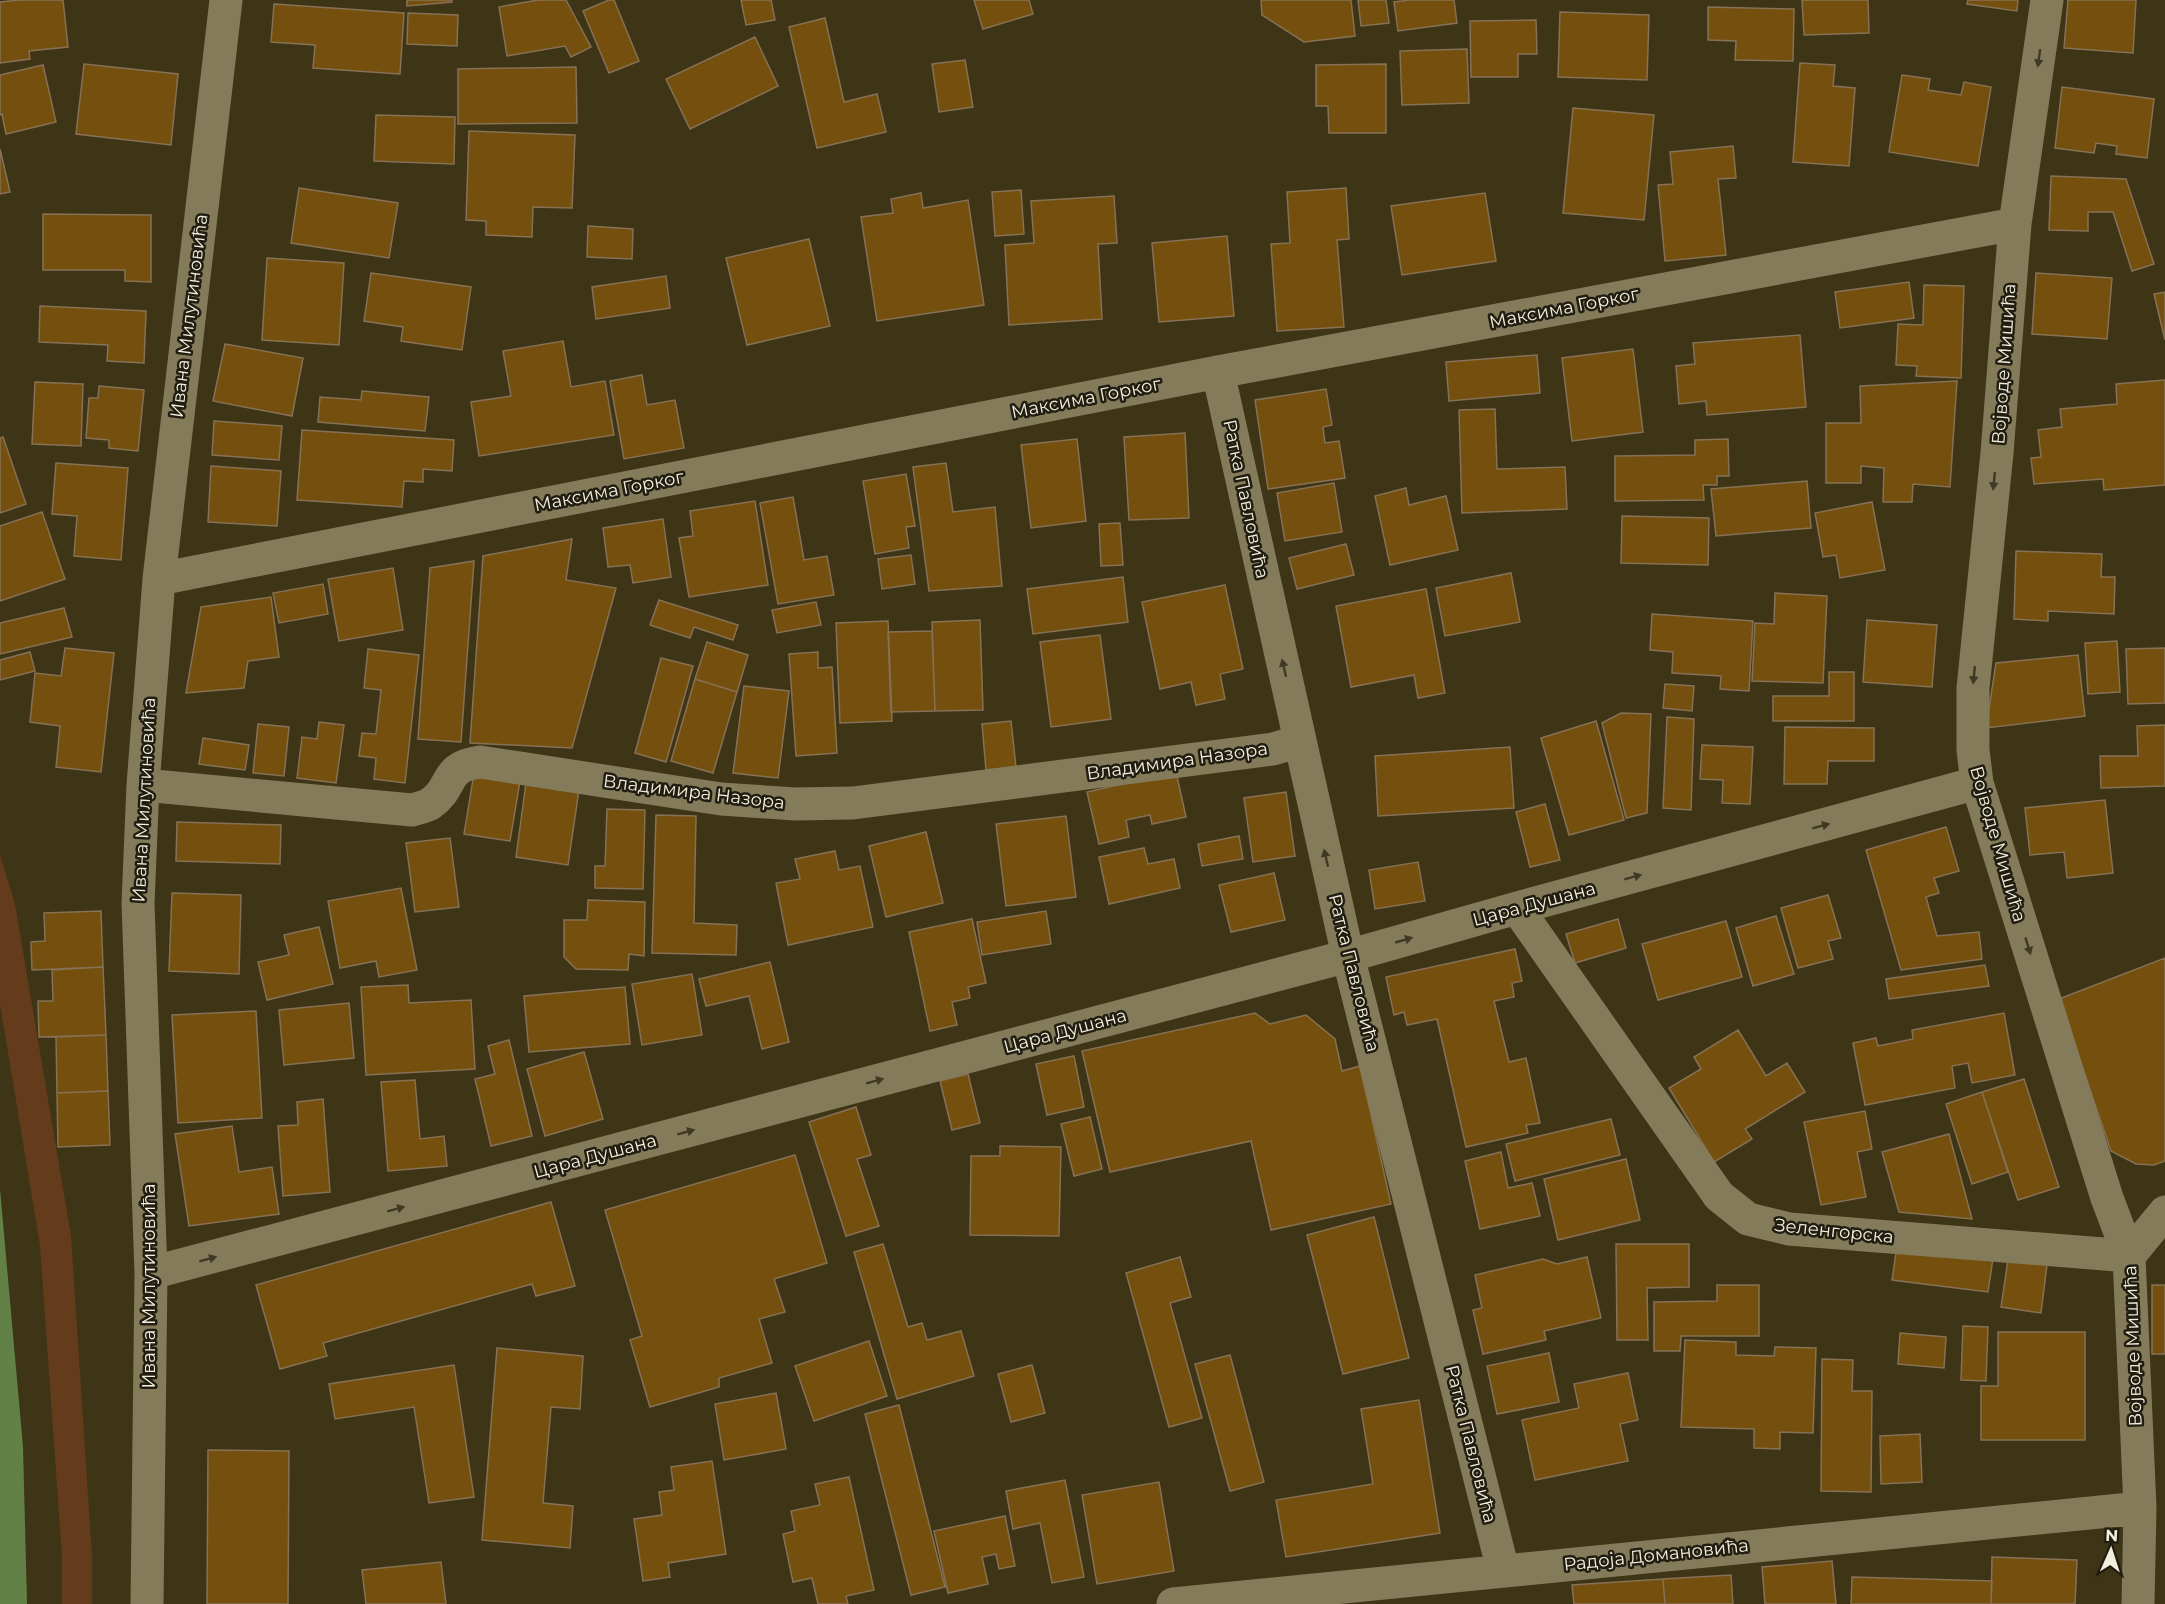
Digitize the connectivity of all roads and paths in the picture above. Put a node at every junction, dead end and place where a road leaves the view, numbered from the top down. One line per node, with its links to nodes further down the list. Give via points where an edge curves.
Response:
1 (226, 0): 5 (street, Ивана Милутиновића)
2 (2047, 0): 3 (street, Војводе Мишића, one-way to 3)
3 (2015, 224): 4 (street, Максима Горког); 7 (street, Војводе Мишића, one-way to 7, via 1973,688)
4 (1218, 372): 5 (street, Максима Горког); 6 (street, Ратка Павловића, one-way to 4)
5 (159, 579): 8 (street, Ивана Милутиновића)
6 (1300, 741): 8 (street, Владимира Назора, via 1273,749 853,803 721,799 480,762 464,764 429,805 412,810); 10 (street, Ратка Павловића, one-way to 6)
7 (1977, 783): 9 (street, Цара Душана, one-way to 7); 12 (street, Војводе Мишића, one-way to 12, via 2107,1198)
8 (143, 785): 13 (street, Ивана Милутиновића, via 138,903)
9 (1517, 908): 10 (street, Цара Душана, one-way to 9); 12 (street, Зеленгорска, via 1719,1196 1748,1219 1789,1229)
10 (1348, 956): 13 (street, Цара Душана, one-way to 10); 15 (street, Ратка Павловића)
11 (2165, 1212): 12 (street)
12 (2129, 1256): 14 (street, Војводе Мишића)
13 (151, 1273): 16 (street, Ивана Милутиновића)
14 (2140, 1508): 15 (street, Радоја Домановића); 18 (street, Војводе Мишића)
15 (1503, 1570): 17 (street, Радоја Домановића)
16 (147, 1604)
17 (1173, 1604)
18 (2138, 1604)

